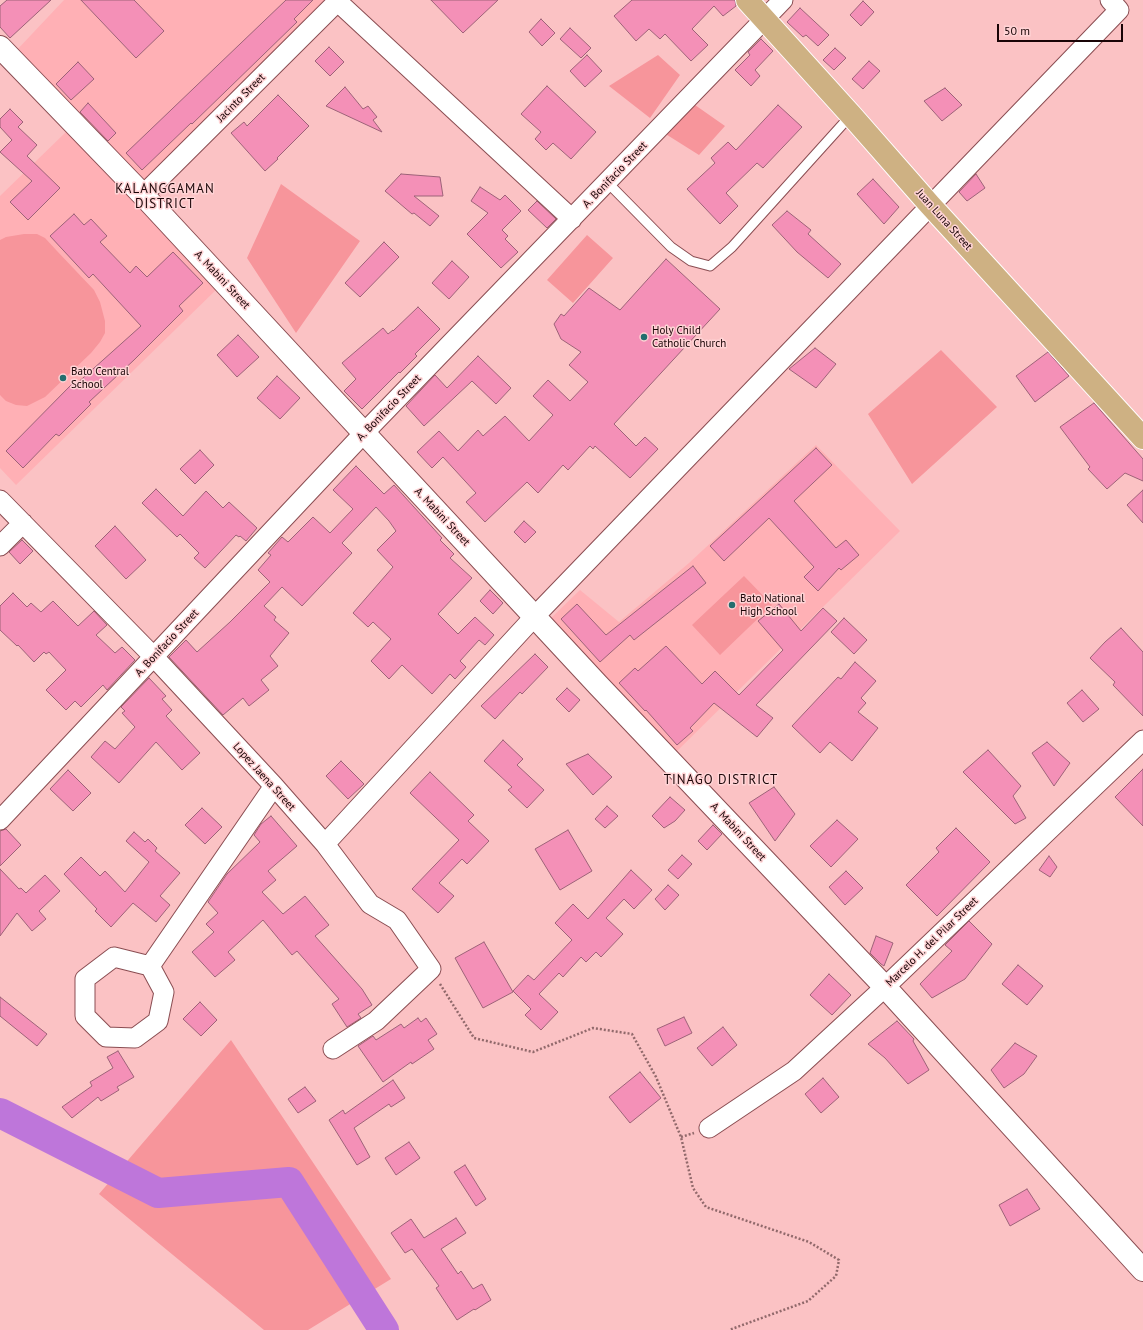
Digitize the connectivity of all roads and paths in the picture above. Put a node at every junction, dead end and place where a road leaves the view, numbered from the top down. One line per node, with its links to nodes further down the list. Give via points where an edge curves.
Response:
1 (747, 0): 5 (main road, Juan Luna Street)
2 (784, 0): 5 (street, A. Bonifacio Street)
3 (338, 1): 9 (street, Jacinto Street); 11 (street)
4 (1115, 5): 10 (street)
5 (765, 20): 7 (main road, Juan Luna Street); 8 (street, A. Bonifacio Street)
6 (0, 47): 9 (street, A. Mabini Street)
7 (851, 115): 8 (lane, via 732,247 710,266 691,261 671,247); 10 (main road, Juan Luna Street)
8 (607, 182): 11 (street, A. Bonifacio Street)
9 (143, 195): 12 (street, A. Mabini Street)
10 (930, 205): 13 (main road, Juan Luna Street); 17 (street)
11 (572, 219): 12 (street, A. Bonifacio Street)
12 (364, 433): 17 (street, A. Mabini Street); 18 (street, A. Bonifacio Street)
13 (1143, 438)
14 (0, 500): 15 (street, Lopez Jaena Street)
15 (23, 523): 16 (street); 18 (street, Lopez Jaena Street)
16 (0, 546)
17 (535, 616): 22 (street); 25 (street, A. Mabini Street)
18 (154, 657): 20 (street, Lopez Jaena Street); 21 (street, A. Bonifacio Street)
19 (1143, 740): 25 (street, Marcelo H. del Pilar Street)
20 (274, 786): 22 (street, Lopez Jaena Street); 23 (street)
21 (0, 820)
22 (325, 844): 24 (street, Lopez Jaena Street, via 370,904 397,920)
23 (150, 966): 23 (street, via 114,957 85,979 85,1016 106,1037 135,1038 158,1021 164,992)
24 (431, 969): 26 (street, via 376,1021); 29 (path, via 474,1038 533,1052 593,1028 632,1034 656,1077 681,1137 693,1188 706,1207 809,1242 839,1260 836,1276 808,1301)
25 (885, 987): 27 (street, Marcelo H. del Pilar Street, via 794,1071); 28 (street, A. Mabini Street)
26 (333, 1049)
27 (710, 1128)
28 (1143, 1270)
29 (729, 1330)

